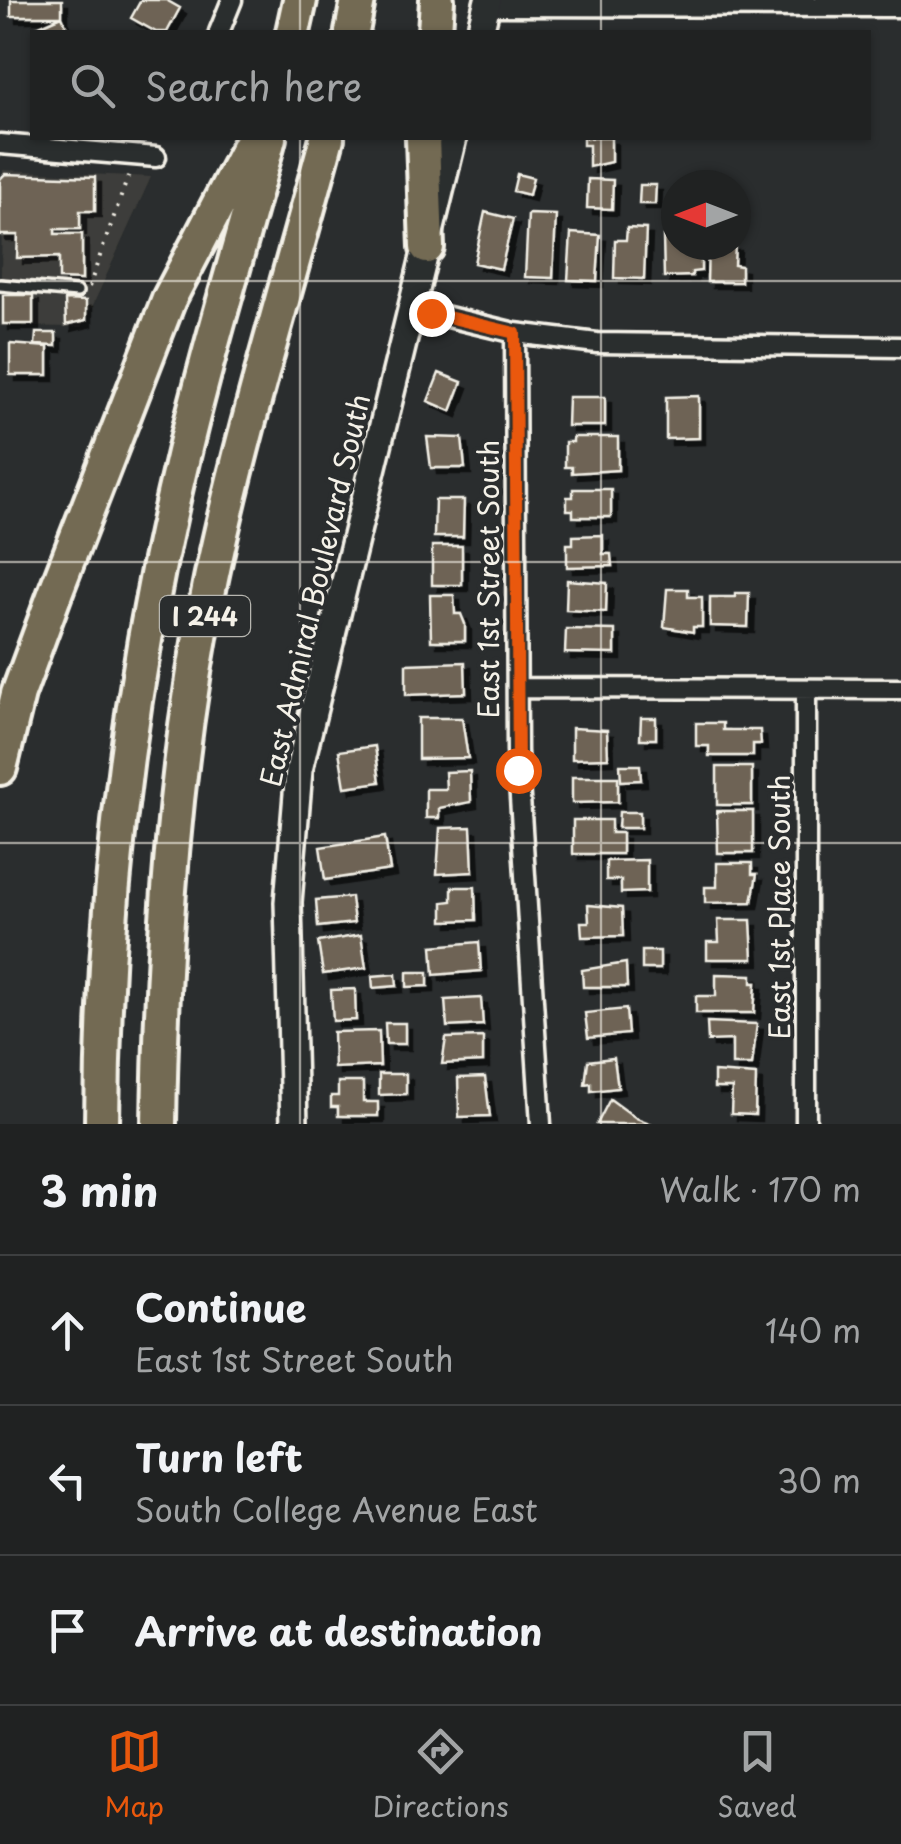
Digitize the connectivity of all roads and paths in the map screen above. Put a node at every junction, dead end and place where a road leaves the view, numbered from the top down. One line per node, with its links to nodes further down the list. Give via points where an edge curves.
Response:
1 (232, 0): 7 (street)
2 (300, 0): 8 (highway)
3 (358, 0): 9 (highway)
4 (438, 0): 10 (highway)
5 (487, 3): 6 (street); 11 (main road)
6 (901, 8)
7 (219, 30)
8 (293, 30)
9 (352, 30)
10 (435, 30)
11 (480, 30)
12 (80, 140): 19 (street)
13 (252, 140): 31 (highway, via 169,300 56,588)
14 (268, 140): 32 (highway, I 244, via 182,460 148,624 124,777)
15 (325, 140): 33 (highway, I 244, via 212,577 189,706 169,880)
16 (423, 140): 22 (highway)
17 (453, 140): 22 (main road, East Admiral Boulevard South)
18 (0, 144): 19 (street)
19 (64, 147): 20 (street)
20 (133, 154): 21 (street); 24 (path, via 92,282)
21 (156, 157)
22 (427, 248): 25 (main road, East Admiral Boulevard South)
23 (0, 285): 24 (lane)
24 (77, 292)
25 (412, 308): 26 (street); 34 (main road, East Admiral Boulevard South, via 299,770 288,902)
26 (515, 333): 27 (street, via 652,346); 28 (street, East 1st Street South)
27 (901, 347)
28 (518, 688): 29 (street); 35 (street, East 1st Street South)
29 (806, 689): 30 (street); 36 (street, East 1st Place South)
30 (901, 689)
31 (0, 768)
32 (102, 1114)
33 (159, 1116)
34 (294, 1124)
35 (540, 1124)
36 (806, 1124)

